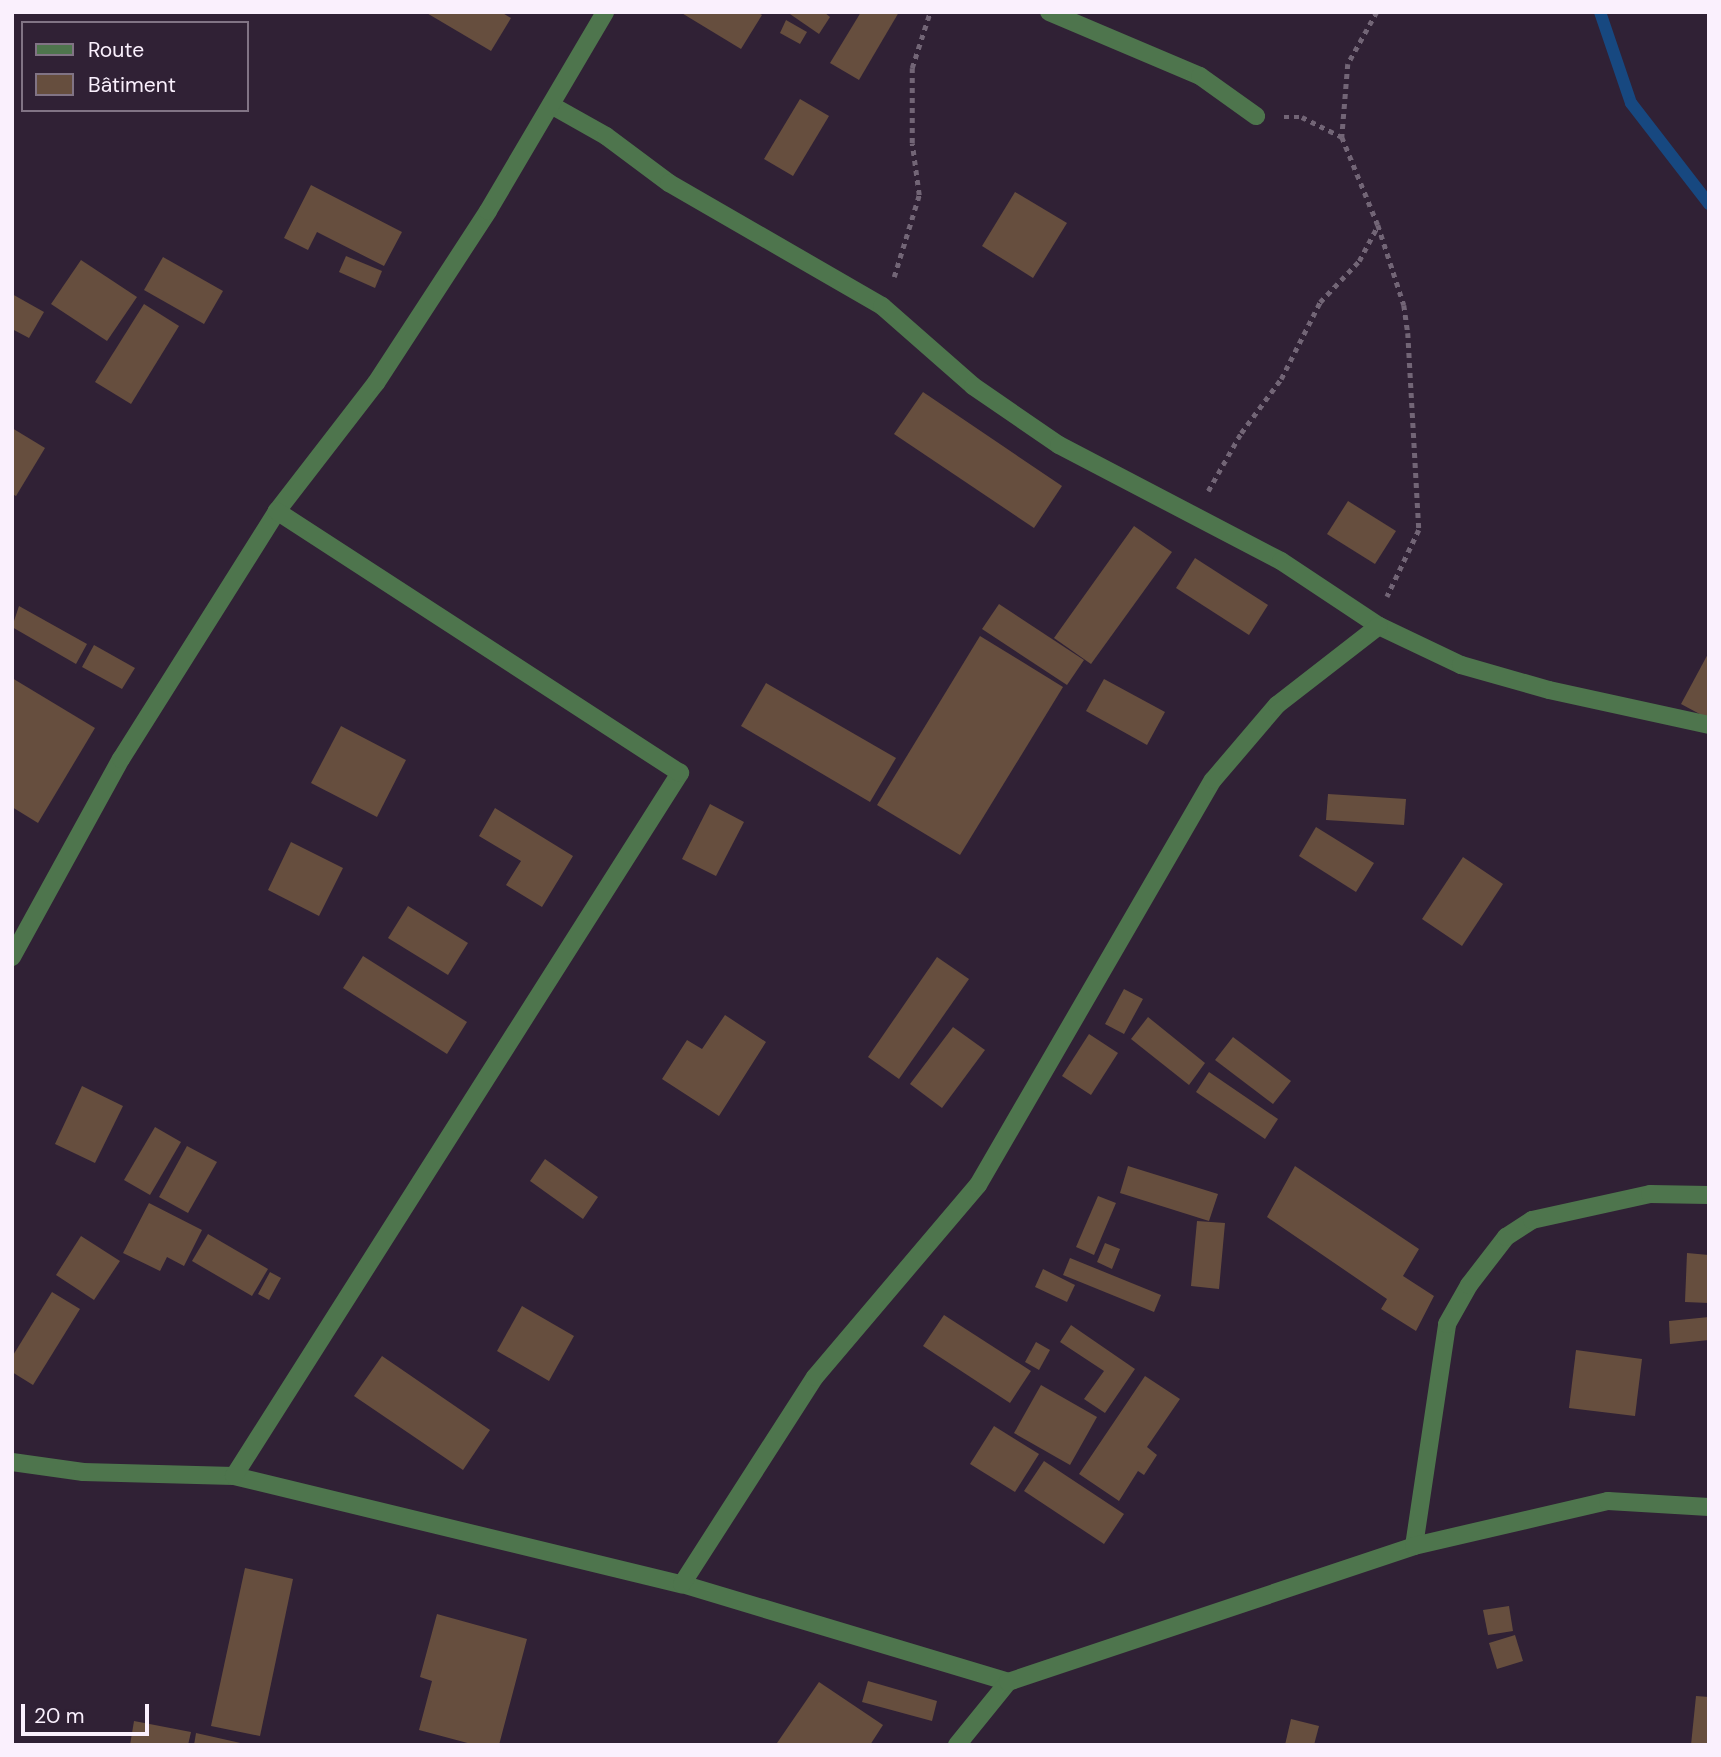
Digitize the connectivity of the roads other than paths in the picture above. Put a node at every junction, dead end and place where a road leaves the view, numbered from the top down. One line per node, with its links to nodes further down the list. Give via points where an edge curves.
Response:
1 (605, 12): 3 (street)
2 (1049, 12): 4 (street, via 1200,76)
3 (551, 105): 5 (street, via 376,383); 6 (street, via 606,136 669,183 882,306 973,386 1059,445 1281,561)
4 (1256, 116)
5 (277, 511): 8 (street, via 121,759); 11 (street, via 680,773)
6 (1379, 626): 7 (street, via 1461,665 1549,690); 14 (street, via 1277,705 1213,780 978,1185 815,1377)
7 (1709, 725)
8 (12, 957)
9 (1709, 1195): 13 (street, via 1650,1194 1532,1220 1506,1237 1469,1285 1447,1324)
10 (12, 1462): 11 (street, via 83,1472)
11 (234, 1476): 14 (street)
12 (1709, 1507): 13 (street, via 1608,1501)
13 (1414, 1546): 15 (street)
14 (682, 1584): 15 (street)
15 (1008, 1682): 16 (street)
16 (957, 1745)

